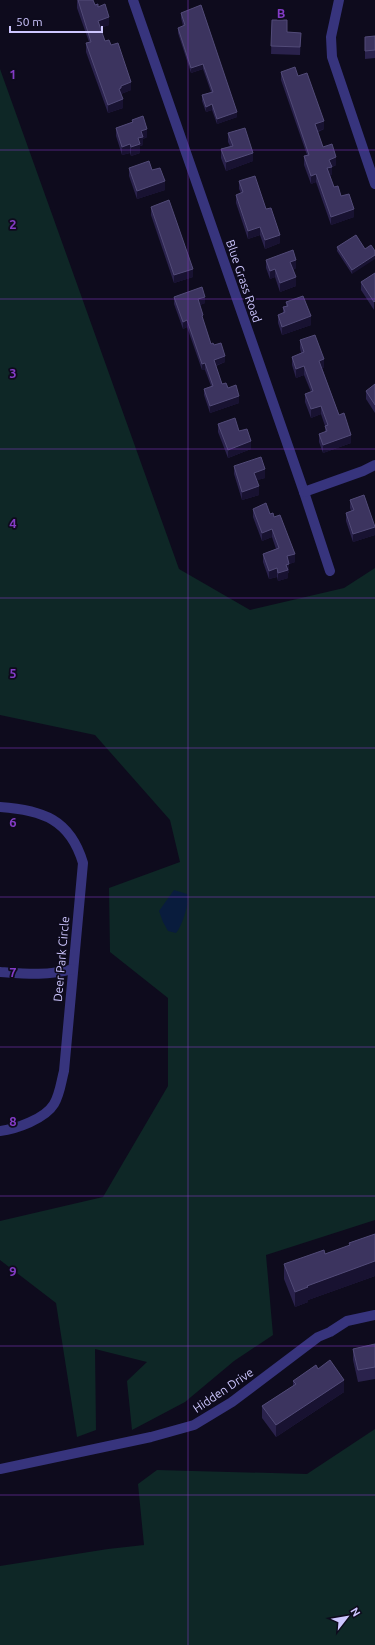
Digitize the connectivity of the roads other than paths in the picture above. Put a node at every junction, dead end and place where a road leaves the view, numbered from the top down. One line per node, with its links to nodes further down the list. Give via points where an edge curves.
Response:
1 (133, 0): 5 (street, Blue Grass Road)
2 (339, 0): 3 (street, via 332,37 332,57)
3 (375, 184)
4 (375, 466): 5 (street)
5 (304, 492): 6 (street, Blue Grass Road)
6 (330, 572)
7 (0, 807): 8 (street, Deer Park Circle, via 22,808 44,814 63,827 78,847 83,862)
8 (73, 969): 9 (street, via 36,975); 10 (street, Deer Park Circle, via 64,1071 54,1104 47,1112 25,1125)
9 (0, 972)
10 (0, 1131)
11 (375, 1315): 12 (street, Hidden Drive, via 347,1321 318,1337 232,1402 194,1425 151,1437)
12 (0, 1469)

